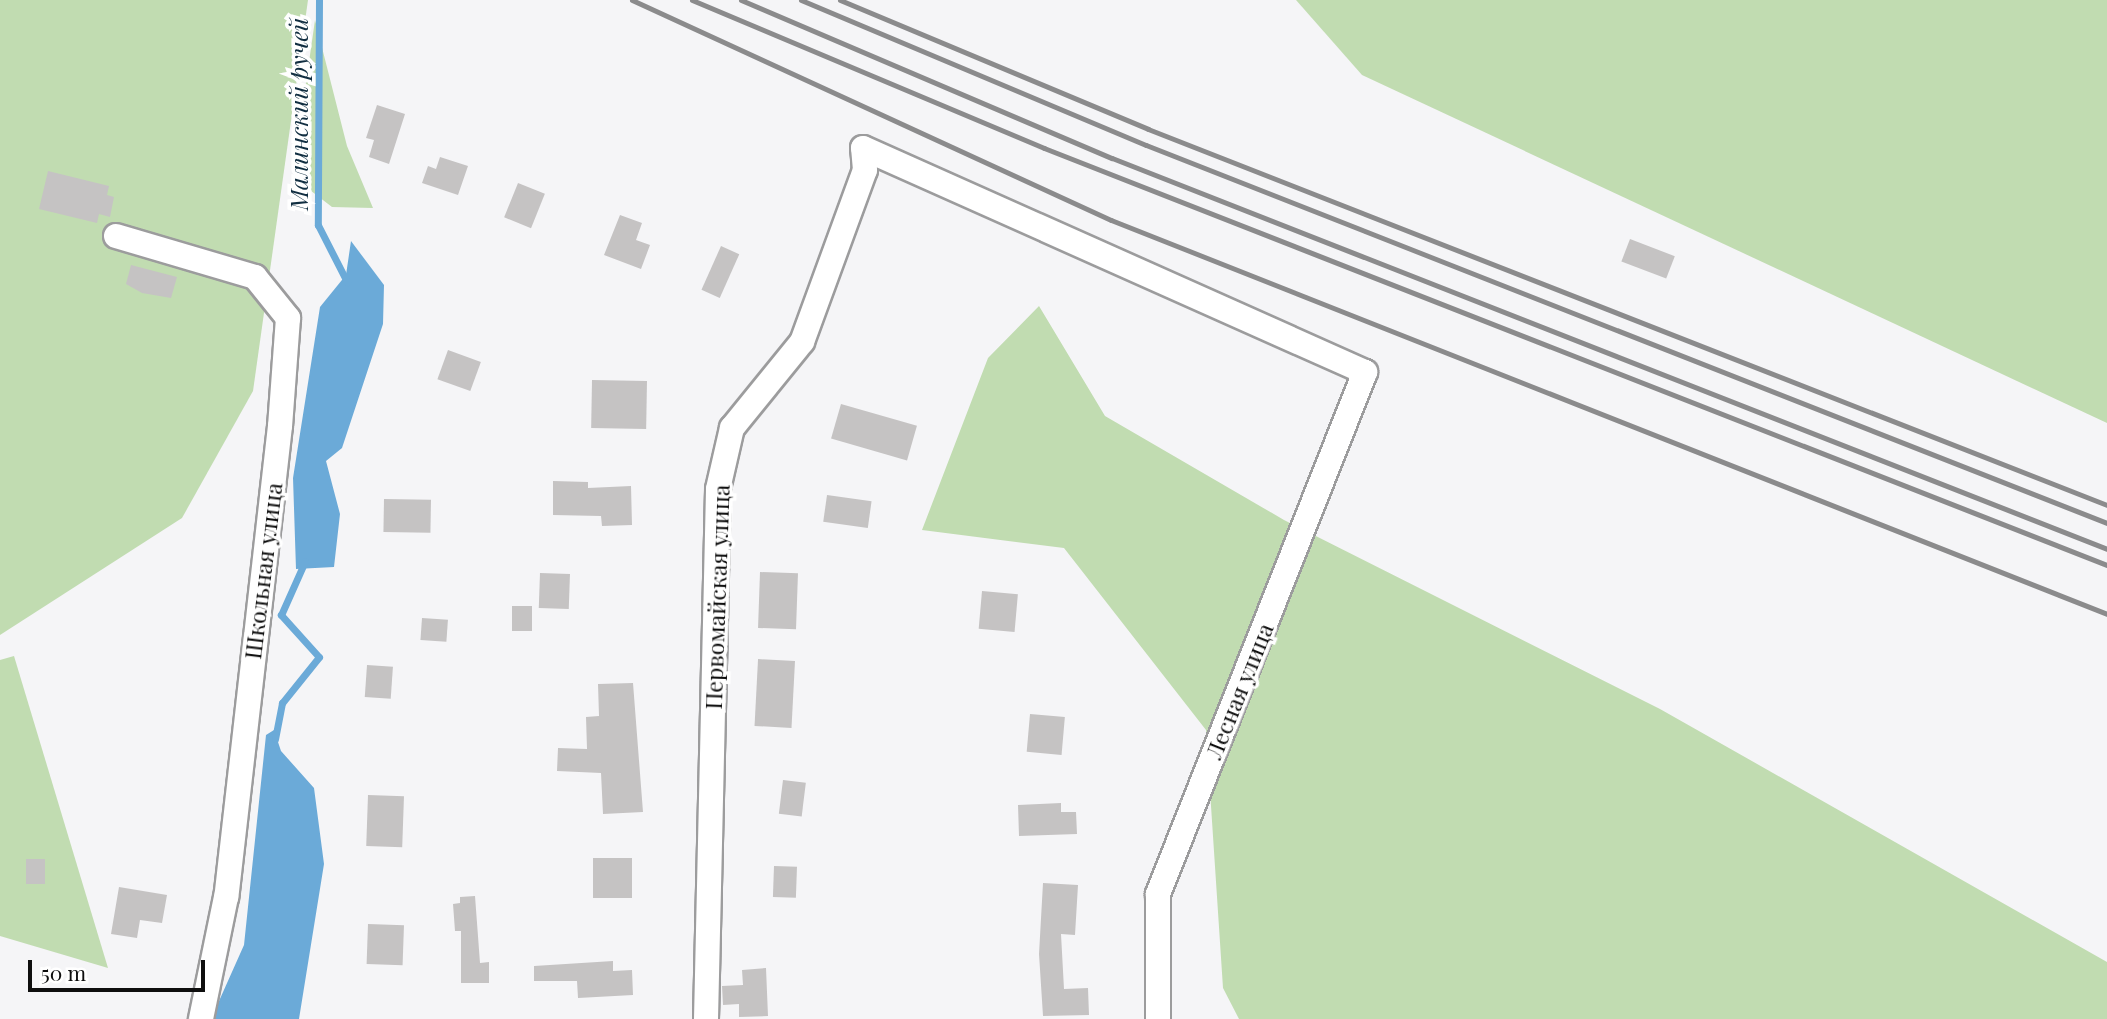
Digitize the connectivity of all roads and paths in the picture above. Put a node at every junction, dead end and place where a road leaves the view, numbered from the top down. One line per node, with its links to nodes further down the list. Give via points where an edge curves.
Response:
1 (116, 236): 3 (street, Школьная улица, via 256,277 288,318 281,426 226,897)
2 (1365, 372): 4 (street, Первомайская улица, via 863,148 865,170 802,342 732,428 718,489); 5 (street, Лесная улица, via 1158,894)
3 (201, 1019)
4 (706, 1019)
5 (1158, 1019)

